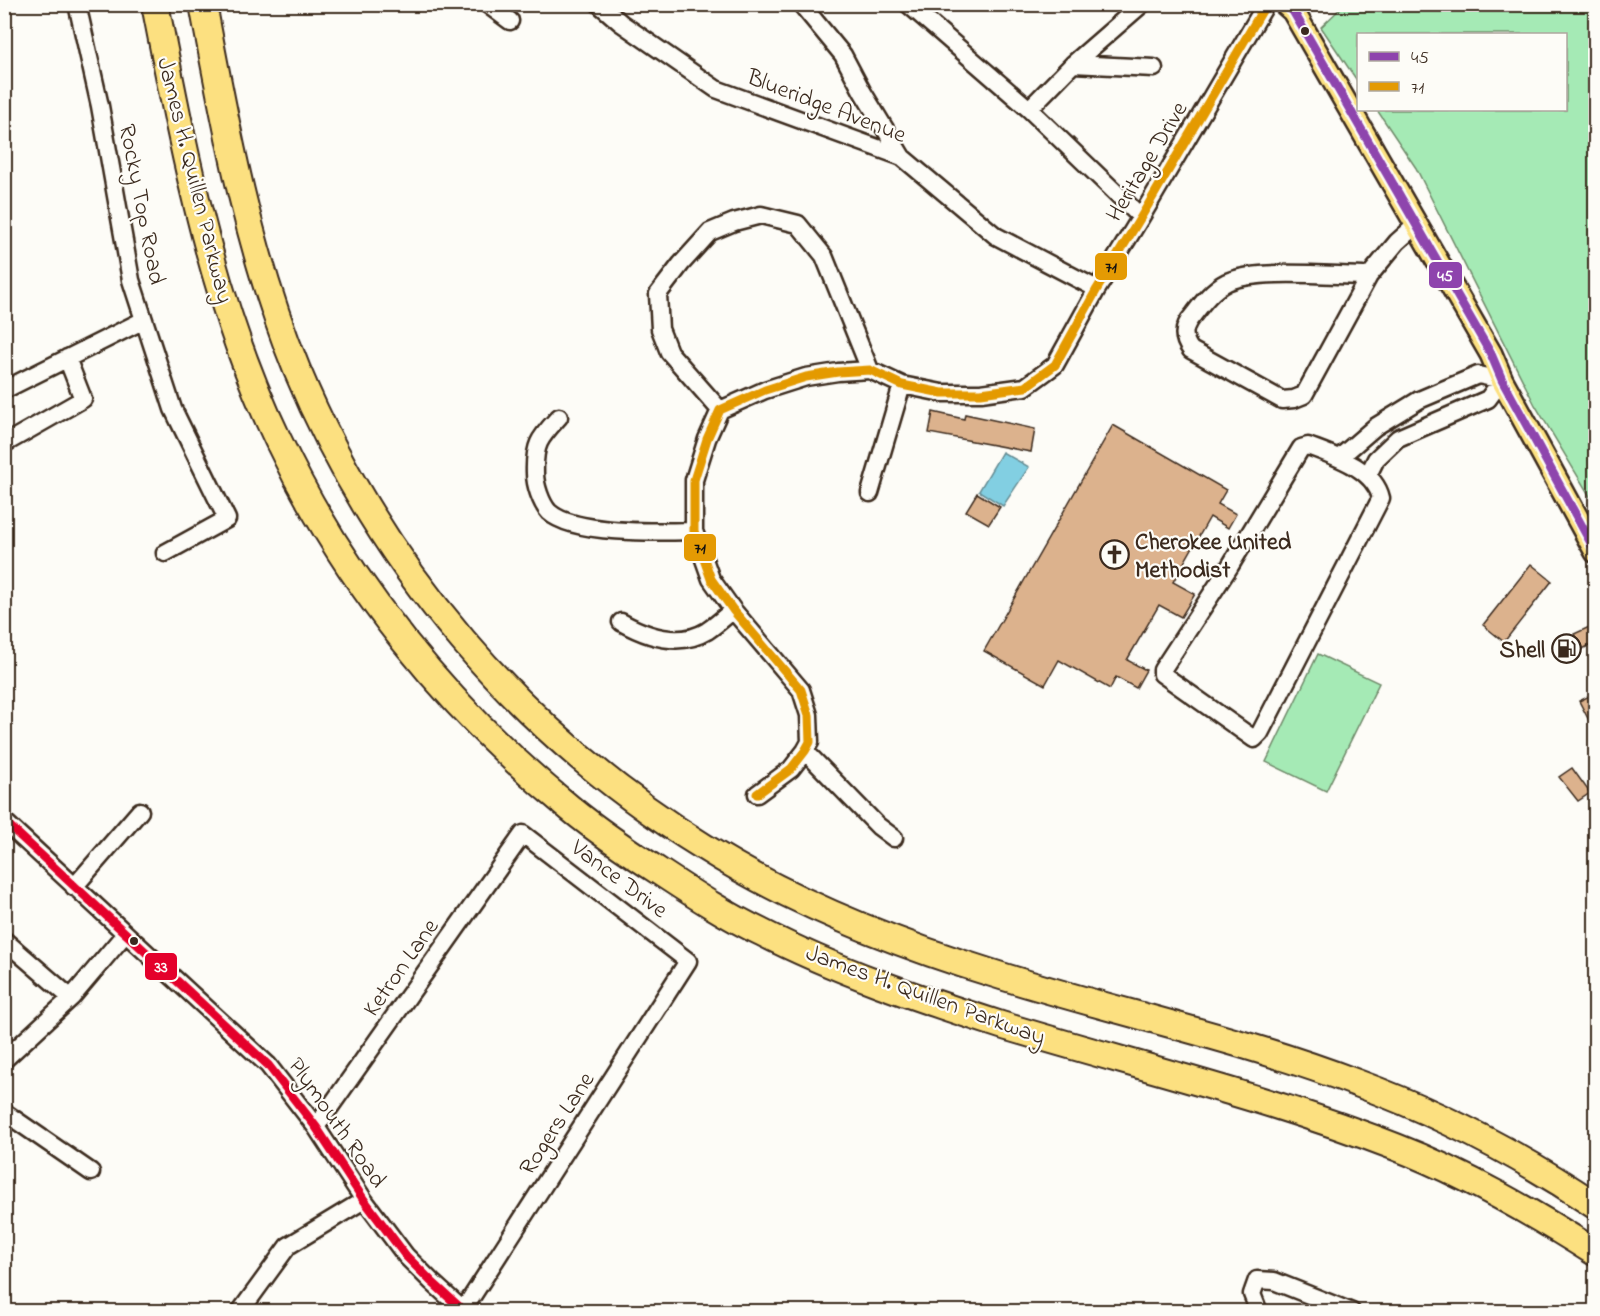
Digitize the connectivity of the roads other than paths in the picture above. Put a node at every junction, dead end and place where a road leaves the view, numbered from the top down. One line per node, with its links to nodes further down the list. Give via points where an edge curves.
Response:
1 (78, 4): 20 (street, Rocky Top Road, via 131,280)
2 (155, 4): 54 (highway, James H. Quillen Parkway, via 202,228 229,315 278,440 321,520 416,656 465,712 527,772 631,853 695,895 771,937 893,988 1001,1024 1304,1113 1401,1149 1489,1190)
3 (202, 4): 53 (highway, James H. Quillen Parkway, via 224,118 263,272 297,369 328,438 387,540 473,654 588,765 706,849 846,920 997,975 1251,1047 1356,1082 1502,1149)
4 (487, 4): 11 (street)
5 (599, 4): 15 (street, Blueridge Avenue, via 716,89)
6 (801, 4): 15 (street, via 843,55)
7 (908, 4): 14 (street)
8 (1142, 4): 12 (street)
9 (1266, 4): 16 (street, Heritage Drive)
10 (1293, 7): 17 (main road)
11 (510, 21)
12 (1073, 64): 13 (street); 14 (street)
13 (1154, 68)
14 (1029, 109): 16 (street)
15 (903, 157): 19 (street, Blueridge Avenue, via 996,236)
16 (1142, 217): 19 (street, Heritage Drive)
17 (1416, 225): 18 (street); 23 (main road)
18 (1370, 276): 18 (street, via 1304,395 1294,399 1282,400 1191,350 1184,341 1188,321 1209,295 1227,282 1254,275)
19 (1097, 289): 24 (street, Heritage Drive, via 1055,365 1025,387 942,393)
20 (144, 320): 21 (street); 34 (street, Rocky Top Road, via 173,409 227,519)
21 (67, 358): 25 (street); 28 (street, via 83,399)
22 (870, 370): 24 (street, Heritage Drive); 26 (street, Heritage Drive, via 806,377); 26 (street, via 824,256 798,224 761,215 734,222 710,232 658,294 660,328 669,352)
23 (1502, 380): 29 (street, via 1478,375 1419,400 1375,427); 30 (street, via 1488,399 1398,438 1376,459); 33 (main road)
24 (902, 385): 31 (street)
25 (4, 390)
26 (720, 410): 32 (street, via 694,480)
27 (559, 417): 32 (street, via 538,439 534,463 535,484 548,510 560,520 604,528 648,533)
28 (4, 444)
29 (1339, 458): 30 (street); 30 (street, via 1308,446 1301,448 1162,670 1162,674 1254,739 1381,498)
30 (1368, 475)
31 (870, 493)
32 (694, 531): 35 (street, via 711,579)
33 (1596, 552)
34 (165, 553)
35 (733, 610): 36 (street, via 706,632 681,639 660,639); 37 (street, via 801,690 809,715 810,742)
36 (621, 622)
37 (805, 751): 38 (street, via 791,769); 42 (street)
38 (757, 794)
39 (140, 811): 43 (street)
40 (4, 821): 43 (street, Plymouth Road)
41 (523, 834): 46 (street, Vance Drive); 50 (street, Ketron Lane)
42 (894, 838)
43 (74, 887): 44 (street, Plymouth Road)
44 (125, 934): 47 (street); 50 (street, Plymouth Road, via 268,1065)
45 (4, 940): 47 (street)
46 (688, 961): 56 (street, Rogers Lane)
47 (71, 998): 48 (street)
48 (4, 1060)
49 (4, 1112): 51 (street)
50 (316, 1127): 52 (street, Plymouth Road)
51 (91, 1172)
52 (364, 1200): 55 (street, via 288,1246); 56 (street, Plymouth Road, via 406,1256)
53 (1596, 1206)
54 (1596, 1253)
55 (240, 1311)
56 (463, 1311)
57 (1259, 1311): 58 (street, via 1252,1294 1257,1280 1274,1281)
58 (1352, 1311)

